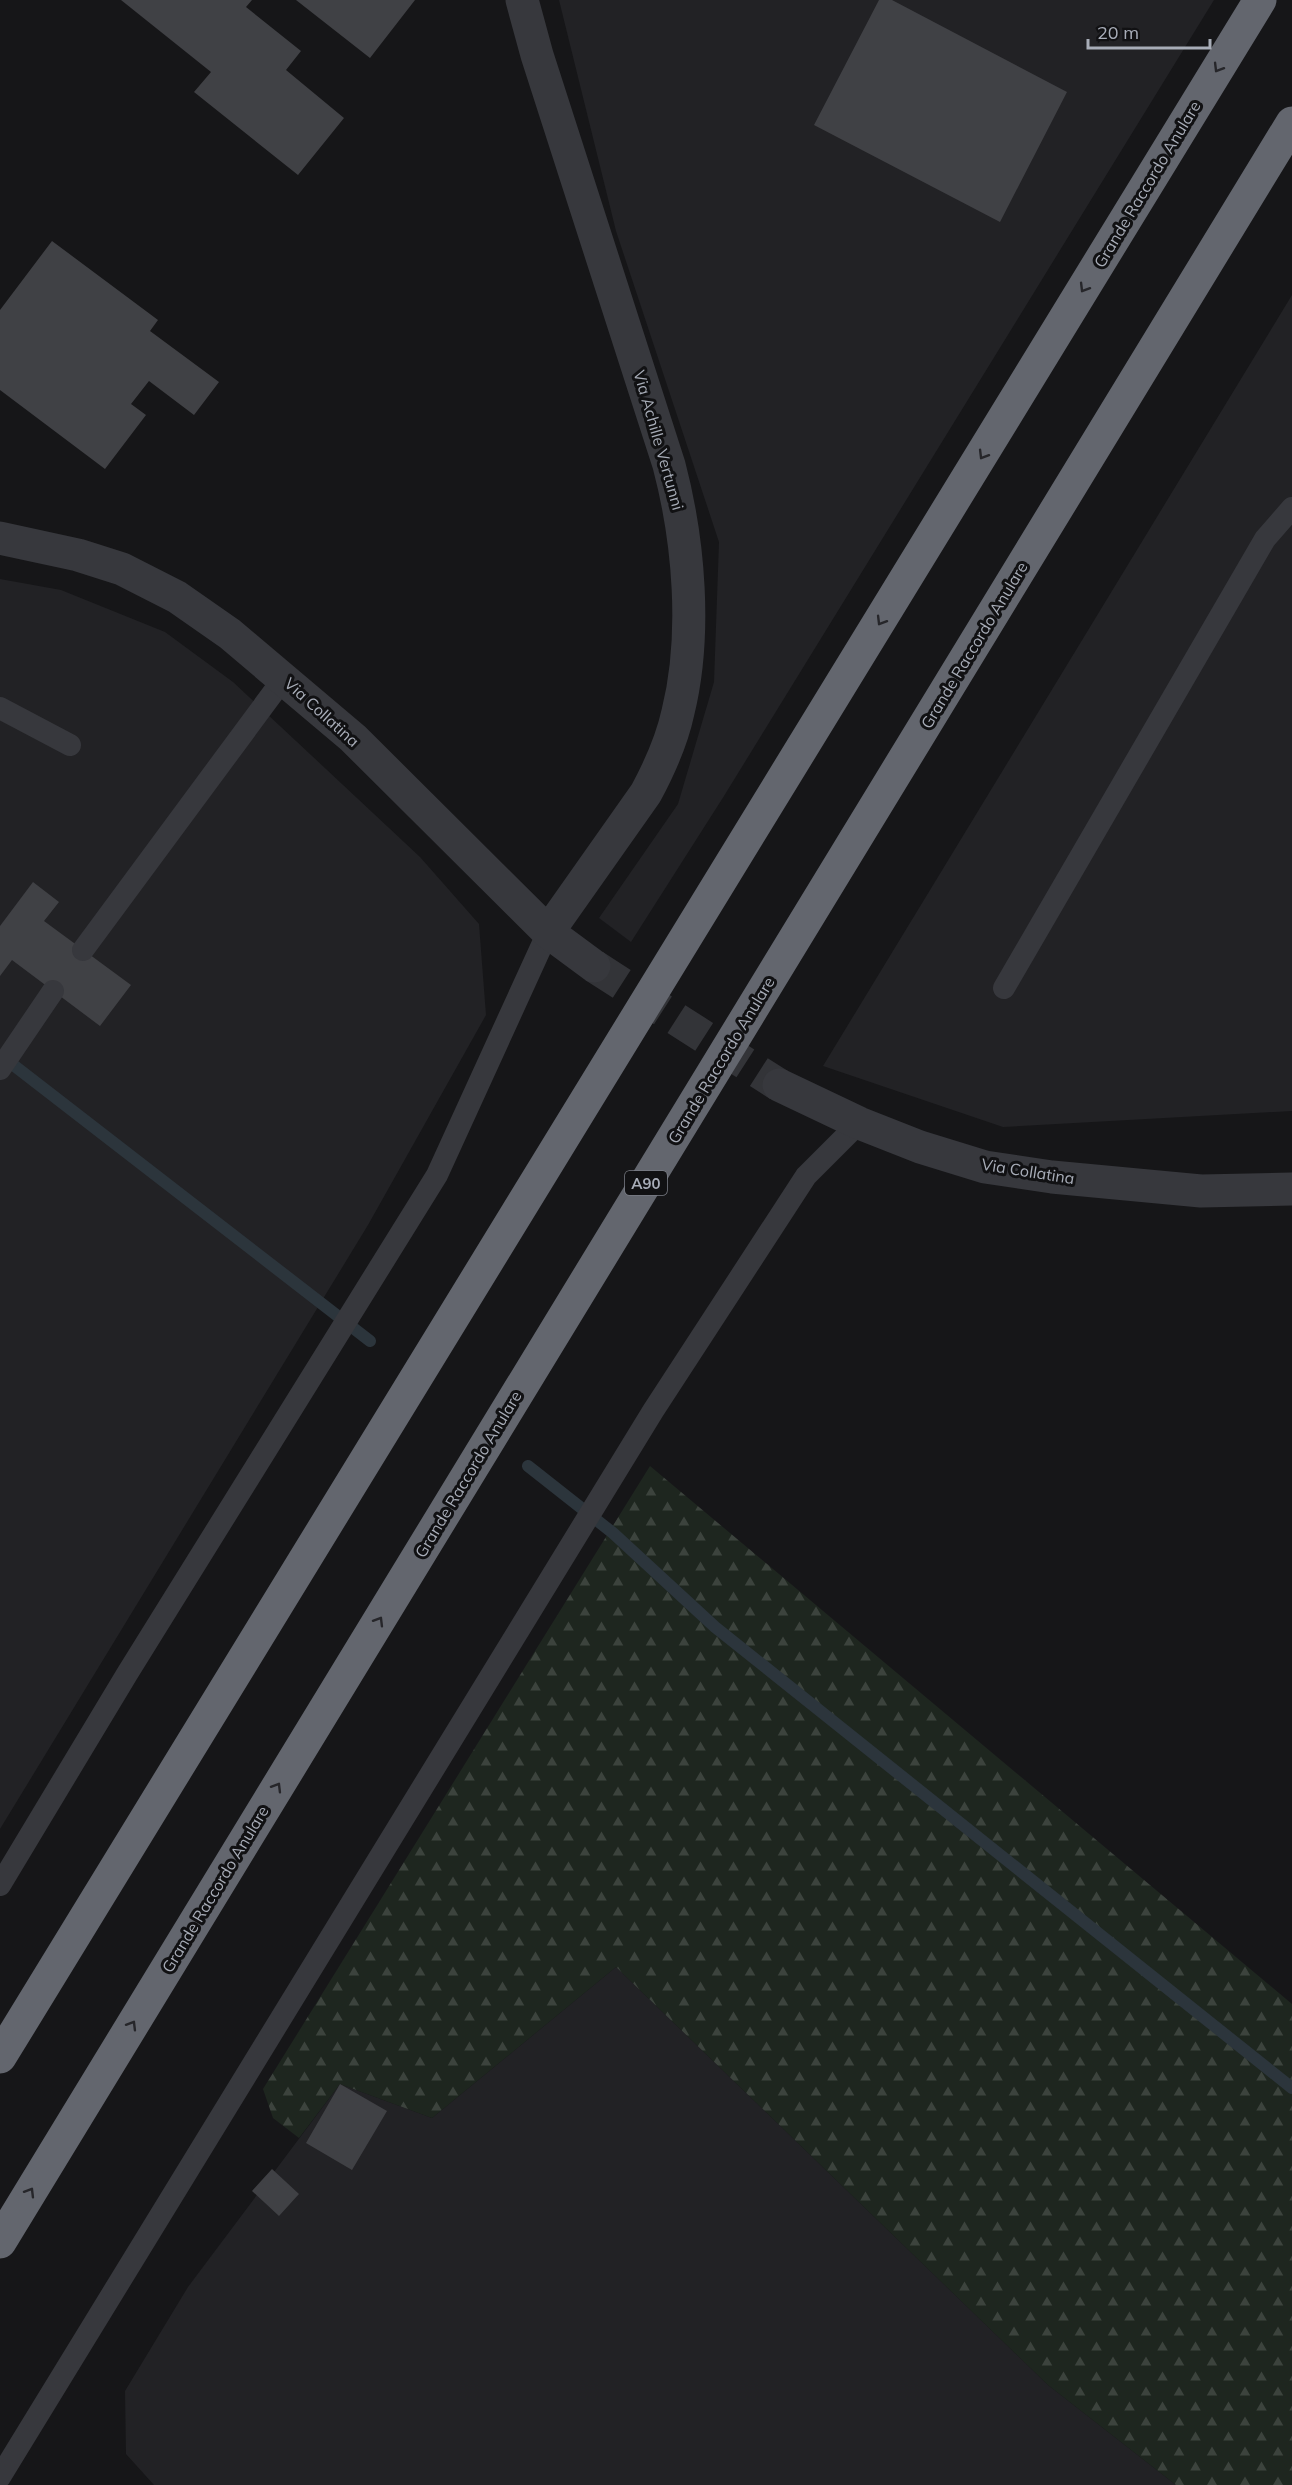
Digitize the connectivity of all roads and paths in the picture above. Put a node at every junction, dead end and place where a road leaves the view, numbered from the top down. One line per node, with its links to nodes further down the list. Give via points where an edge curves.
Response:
1 (522, 0): 9 (street, Via Achille Vertunni, via 669,465 685,544 688,620 679,711 659,768 646,793)
2 (1260, 0): 19 (highway, Grande Raccordo Anulare, one-way to 19)
3 (1292, 123): 22 (highway, Grande Raccordo Anulare / A90, one-way to 3)
4 (1292, 508): 12 (lane, via 1265,539)
5 (0, 538): 6 (street, Via Collatina, via 78,555 122,568 151,582 231,634)
6 (284, 678): 9 (street, Via Collatina, via 352,738); 10 (lane)
7 (0, 708): 8 (lane)
8 (70, 745)
9 (548, 932): 11 (street, Via Collatina); 18 (lane, via 437,1175 126,1674)
10 (83, 950)
11 (594, 966)
12 (1004, 988)
13 (53, 991): 14 (lane)
14 (0, 1069)
15 (779, 1085): 16 (street, Via Collatina)
16 (859, 1123): 17 (street, Via Collatina, via 986,1167 1201,1191); 23 (lane, via 806,1176 653,1411)
17 (1292, 1189)
18 (0, 1885)
19 (48, 1976): 20 (highway); 21 (highway, Grande Raccordo Anulare)
20 (0, 2033)
21 (0, 2056)
22 (0, 2242)
23 (0, 2477)

